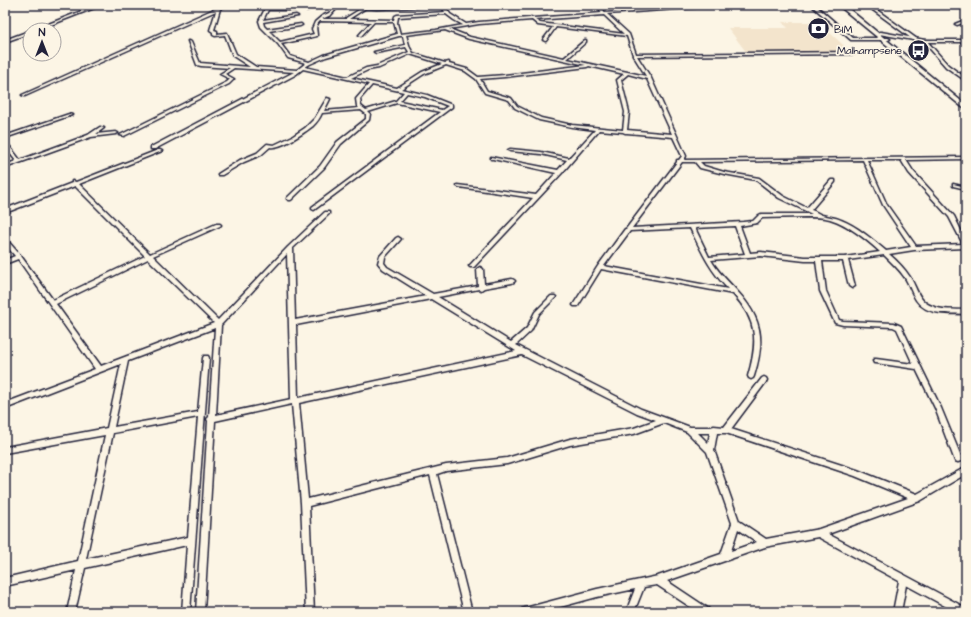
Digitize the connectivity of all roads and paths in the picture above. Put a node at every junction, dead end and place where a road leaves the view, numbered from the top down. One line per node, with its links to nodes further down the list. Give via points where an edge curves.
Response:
1 (100, 5): 28 (street)
2 (226, 5): 16 (street)
3 (338, 5): 13 (street); 14 (street); 24 (street, via 330,14)
4 (443, 5): 17 (street)
5 (599, 5): 18 (street)
6 (718, 5): 18 (street)
7 (813, 5): 42 (street, via 852,39)
8 (841, 5): 40 (highway)
9 (848, 5): 40 (highway)
10 (868, 5): 45 (street)
11 (266, 6): 13 (street); 23 (street)
12 (417, 6): 15 (street)
13 (306, 7)
14 (364, 8): 15 (street); 22 (street)
15 (401, 8): 20 (street)
16 (218, 9): 63 (street, via 212,30 216,31 215,35 226,34 234,55); 73 (street)
17 (447, 13): 20 (street); 30 (street)
18 (604, 13): 21 (street); 39 (street)
19 (296, 16): 23 (street)
20 (397, 16): 26 (street)
21 (531, 18): 30 (street); 32 (street, via 539,24)
22 (347, 19): 24 (street); 25 (street)
23 (261, 20): 33 (street, via 260,24)
24 (319, 20): 51 (street, via 314,29 316,35)
25 (374, 20): 26 (street); 38 (street)
26 (396, 20): 35 (street)
27 (966, 21): 29 (street)
28 (56, 22)
29 (957, 24)
30 (465, 25): 34 (street)
31 (300, 26): 33 (street)
32 (555, 26): 39 (street); 43 (street)
33 (267, 30): 51 (street)
34 (445, 30): 36 (street); 57 (street, via 469,38)
35 (398, 34): 36 (street); 58 (street)
36 (404, 34): 52 (street)
37 (22, 35): 47 (street)
38 (362, 35)
39 (628, 35): 56 (street)
40 (879, 35): 41 (street); 42 (highway); 50 (highway)
41 (906, 38): 45 (street); 50 (street)
42 (867, 39): 50 (highway)
43 (545, 40)
44 (585, 40): 57 (street)
45 (916, 40): 46 (street)
46 (925, 40): 48 (street); 69 (street, via 947,66)
47 (5, 41)
48 (966, 41)
49 (189, 42): 61 (street, via 198,64)
50 (889, 42): 76 (highway); 77 (highway)
51 (280, 43): 58 (street, via 289,57)
52 (407, 46): 53 (street); 54 (street)
53 (376, 52)
54 (411, 52): 59 (street); 66 (street)
55 (853, 53): 56 (street)
56 (636, 56): 68 (street)
57 (565, 59): 60 (street)
58 (309, 63): 62 (street)
59 (448, 63): 67 (street, via 466,70); 71 (street, via 423,73)
60 (592, 66): 65 (street); 67 (street, via 506,77)
61 (232, 68): 63 (street); 86 (street, via 222,74 232,79 228,83)
62 (303, 68): 64 (street); 66 (street)
63 (256, 69): 64 (street)
64 (298, 71): 91 (street)
65 (626, 74): 68 (street); 84 (street, via 619,80 627,112)
66 (347, 78): 70 (street)
67 (477, 78): 83 (street, via 486,92 510,99 516,107 540,119)
68 (649, 78): 88 (street)
69 (966, 80)
70 (371, 84): 71 (street); 78 (street, via 358,99 358,104)
71 (398, 89): 72 (street)
72 (407, 91): 75 (street); 80 (street, via 451,104)
73 (24, 94)
74 (328, 99): 79 (street)
75 (397, 102): 78 (street); 80 (street)
76 (966, 104)
77 (966, 108)
78 (364, 110): 79 (street); 111 (street, via 368,119 339,143 322,167)
79 (321, 112): 104 (street, via 312,125 303,131 274,146 269,145 259,154)
80 (444, 112): 112 (street)
81 (70, 115): 89 (street)
82 (102, 128): 87 (street)
83 (598, 129): 84 (street); 97 (street)
84 (625, 132): 88 (street)
85 (116, 133): 87 (street)
86 (122, 135)
87 (90, 136): 101 (street)
88 (675, 136): 99 (street, via 684,156)
89 (5, 137)
90 (5, 144): 101 (street)
91 (153, 148)
92 (510, 150): 97 (street)
93 (160, 151): 106 (street)
94 (492, 158): 103 (street)
95 (966, 158): 96 (street)
96 (903, 159): 98 (street); 123 (street, via 911,172 951,216)
97 (571, 160): 103 (street)
98 (865, 160): 100 (street); 125 (street, via 885,205)
99 (679, 161): 100 (street); 120 (street)
100 (696, 161): 113 (street, via 702,167 724,174 757,179 780,197)
101 (19, 162): 102 (street)
102 (5, 168)
103 (560, 172): 110 (street)
104 (220, 174)
105 (833, 181): 113 (street)
106 (74, 182): 114 (street); 128 (street)
107 (956, 185): 109 (street)
108 (459, 186): 110 (street)
109 (966, 188)
110 (537, 197): 134 (street)
111 (289, 199)
112 (314, 208)
113 (808, 210): 116 (street)
114 (5, 211)
115 (327, 212): 124 (street)
116 (822, 217): 118 (street, via 761,216 755,222); 126 (street, via 848,225)
117 (218, 225): 128 (street)
118 (737, 225): 119 (street); 127 (street)
119 (692, 227): 120 (street); 130 (street)
120 (627, 230): 135 (street)
121 (398, 239): 141 (street, via 384,254 381,263 385,268)
122 (5, 241): 129 (street)
123 (966, 246): 125 (street)
124 (290, 248): 146 (street); 147 (street)
125 (914, 248): 126 (street)
126 (884, 253): 132 (street); 145 (street, via 910,281 923,305 932,309)
127 (748, 255): 130 (street); 131 (street)
128 (149, 256): 143 (street); 147 (street)
129 (19, 257): 133 (street); 143 (street)
130 (708, 259): 140 (street)
131 (819, 259): 132 (street); 153 (street, via 823,291 837,321 843,324 896,325)
132 (845, 259): 138 (street)
133 (5, 262)
134 (472, 266)
135 (600, 267): 140 (street); 144 (street)
136 (480, 269): 139 (street)
137 (512, 281): 139 (street)
138 (852, 286)
139 (481, 288): 141 (street)
140 (734, 292): 155 (street, via 749,312 759,336 758,356)
141 (434, 297): 146 (street); 148 (street)
142 (553, 297): 148 (street)
143 (53, 303): 154 (street)
144 (576, 305)
145 (966, 312)
146 (293, 323): 157 (street)
147 (218, 324): 151 (street); 160 (street)
148 (512, 345): 149 (street)
149 (523, 352): 157 (street); 161 (street)
150 (206, 358): 159 (street)
151 (125, 359): 154 (street); 163 (street)
152 (876, 361): 153 (street)
153 (918, 368): 168 (street, via 938,408)
154 (99, 369): 158 (street)
155 (751, 376)
156 (764, 380): 165 (street)
157 (295, 402): 160 (street); 172 (street)
158 (5, 406)
159 (201, 414): 163 (street); 175 (street)
160 (211, 419): 185 (street)
161 (662, 421): 164 (street); 170 (street, via 634,431 570,442 506,461 446,468)
162 (714, 429): 164 (street); 165 (street); 167 (street)
163 (110, 430): 166 (street); 178 (street)
164 (690, 430): 167 (street)
165 (726, 430): 171 (street, via 858,473)
166 (5, 450)
167 (710, 450): 173 (street)
168 (958, 459)
169 (966, 470): 171 (street)
170 (433, 472): 172 (street); 187 (street)
171 (917, 498): 174 (street)
172 (305, 502): 186 (street)
173 (736, 524): 176 (street); 177 (street)
174 (819, 533): 176 (street); 180 (street)
175 (192, 540): 178 (street); 184 (street)
176 (765, 543): 177 (street)
177 (725, 556): 179 (street)
178 (81, 564): 181 (street); 183 (street)
179 (658, 580): 182 (street); 190 (street)
180 (903, 580): 191 (street); 192 (street)
181 (5, 582)
182 (641, 584): 188 (street); 189 (street)
183 (71, 612)
184 (186, 612)
185 (200, 612)
186 (310, 612)
187 (468, 612)
188 (525, 612)
189 (630, 612)
190 (706, 612)
191 (897, 612)
192 (965, 612)

